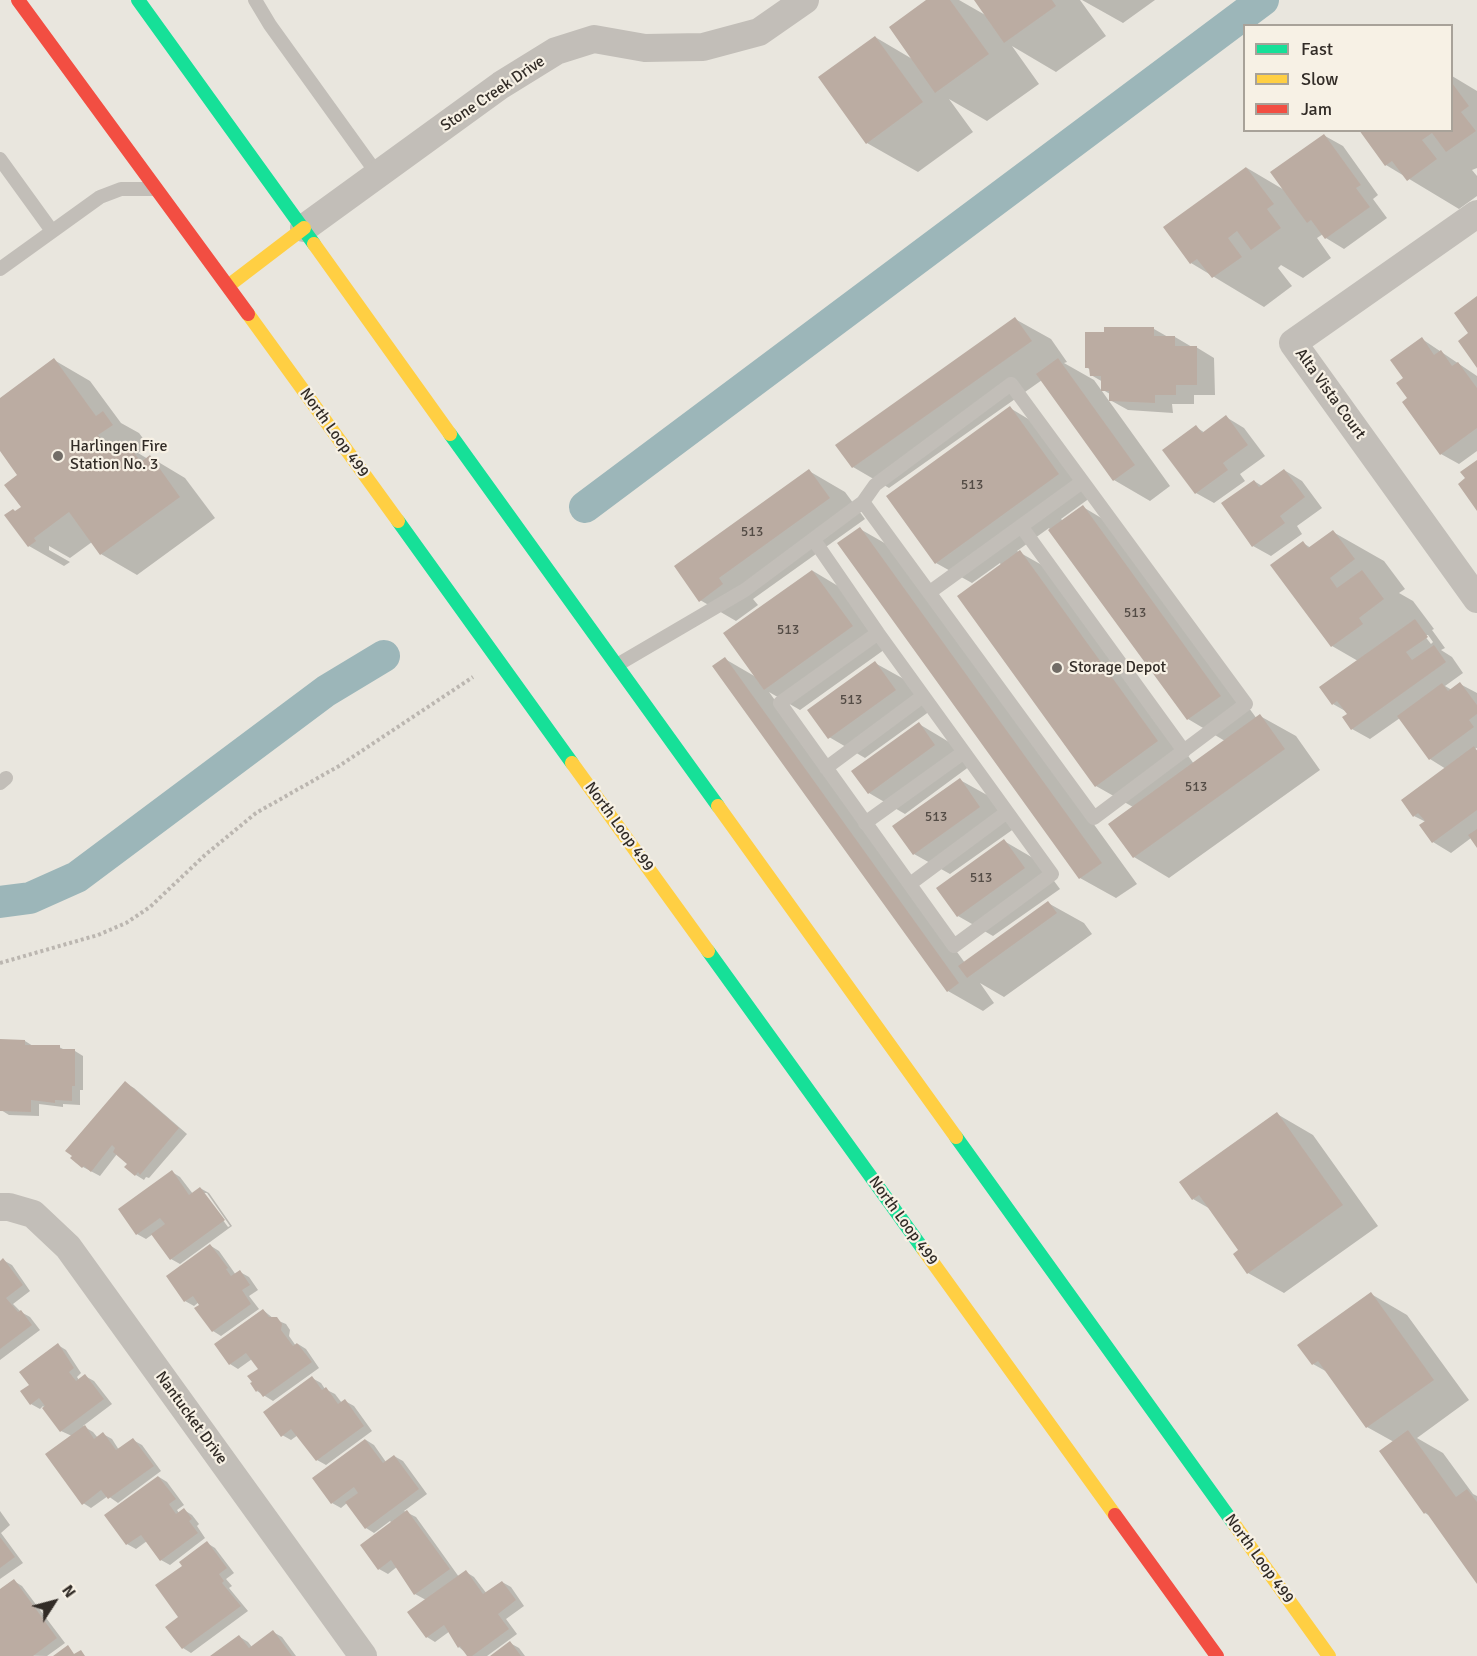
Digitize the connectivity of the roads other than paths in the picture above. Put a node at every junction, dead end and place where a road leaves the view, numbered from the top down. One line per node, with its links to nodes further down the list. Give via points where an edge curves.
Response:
1 (18, 0): 7 (main road, North Loop 499)
2 (138, 0): 9 (main road, North Loop 499)
3 (255, 0): 6 (lane)
4 (805, 0): 6 (street, Stone Creek Drive, via 759,32 703,47 645,48 594,39 556,51)
5 (0, 159): 10 (lane)
6 (378, 175): 9 (street, Stone Creek Drive)
7 (157, 189): 10 (lane, via 121,189 100,197); 12 (main road, North Loop 499)
8 (1477, 214): 18 (street, Alta Vista Court, via 1293,343)
9 (304, 228): 12 (main road); 20 (main road, North Loop 499)
10 (52, 231): 11 (lane)
11 (0, 269)
12 (228, 286): 30 (main road, North Loop 499)
13 (1082, 482): 14 (lane, via 1011,384 875,485); 15 (lane); 22 (lane, via 1246,704)
14 (864, 502): 16 (lane); 17 (lane)
15 (1021, 526): 17 (lane); 22 (lane)
16 (814, 540): 19 (lane); 20 (lane, via 745,590)
17 (930, 592): 22 (lane, via 1094,818)
18 (1477, 598)
19 (878, 633): 21 (lane); 24 (lane, via 780,703)
20 (617, 665): 31 (main road, North Loop 499)
21 (923, 696): 23 (lane); 24 (lane)
22 (1184, 751)
23 (964, 752): 25 (lane); 26 (lane)
24 (826, 768): 26 (lane)
25 (1007, 812): 27 (lane); 27 (lane, via 1052,874 954,945)
26 (865, 823): 27 (lane)
27 (910, 884)
28 (0, 1207): 29 (street, Nantucket Drive, via 33,1214 68,1247)
29 (363, 1656)
30 (1217, 1656)
31 (1329, 1656)

